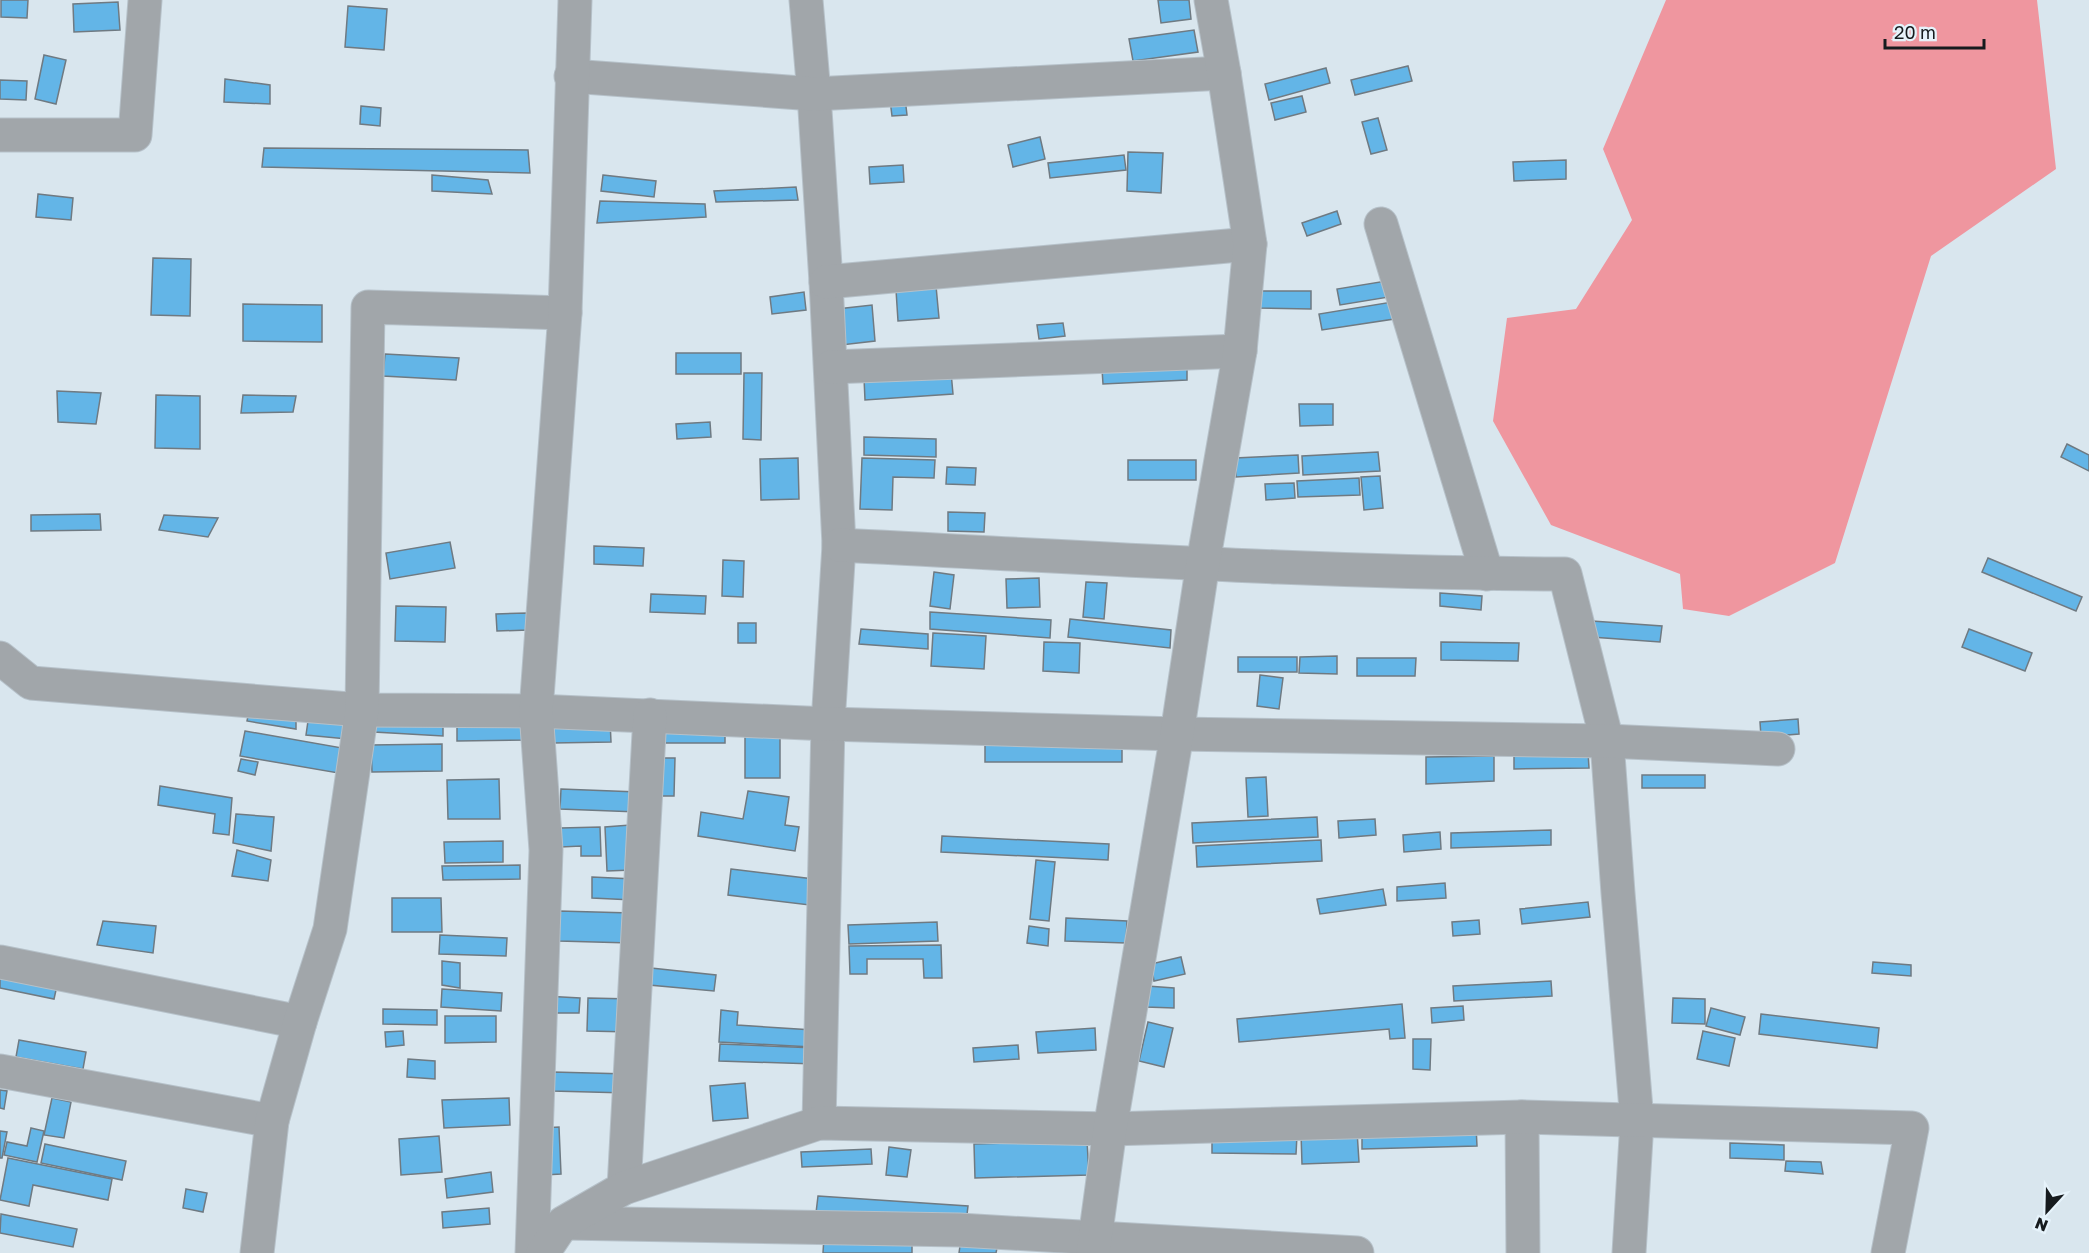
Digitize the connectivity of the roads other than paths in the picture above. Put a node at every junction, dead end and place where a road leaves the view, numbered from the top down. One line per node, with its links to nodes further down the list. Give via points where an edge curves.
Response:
1 (145, 0): 8 (street, via 135,135)
2 (575, 0): 6 (street)
3 (806, 0): 7 (street)
4 (1211, 0): 5 (street)
5 (1224, 73): 7 (street); 10 (street)
6 (571, 76): 7 (street); 12 (street)
7 (814, 94): 11 (street)
8 (0, 135)
9 (1381, 225): 17 (street)
10 (1250, 244): 11 (street); 13 (street)
11 (826, 282): 14 (street)
12 (565, 313): 19 (street, via 368,307); 20 (street)
13 (1240, 351): 14 (street); 16 (street)
14 (831, 367): 15 (street)
15 (839, 545): 16 (street); 22 (street)
16 (1203, 563): 17 (street); 23 (street)
17 (1487, 574): 24 (street, via 1565,574)
18 (0, 658): 19 (street, via 31,682)
19 (362, 710): 20 (street); 27 (street, via 330,929)
20 (536, 711): 21 (street); 38 (street, via 546,850)
21 (651, 715): 22 (street); 34 (street)
22 (828, 724): 23 (street); 32 (street)
23 (1177, 734): 24 (street); 33 (street)
24 (1607, 741): 25 (street); 31 (street)
25 (1778, 750)
26 (0, 962): 27 (street)
27 (300, 1022): 30 (street)
28 (0, 1071): 30 (street)
29 (1522, 1117): 31 (street); 33 (street); 41 (street)
30 (272, 1121): 37 (street)
31 (1637, 1121): 42 (street); 43 (street, via 1912,1128)
32 (819, 1123): 33 (street); 34 (street)
33 (1110, 1129): 36 (street)
34 (624, 1188): 35 (street)
35 (563, 1223): 36 (street, via 959,1230); 39 (street)
36 (1094, 1246): 40 (street)
37 (257, 1253)
38 (532, 1253)
39 (543, 1253)
40 (1357, 1253)
41 (1523, 1253)
42 (1629, 1253)
43 (1888, 1253)

